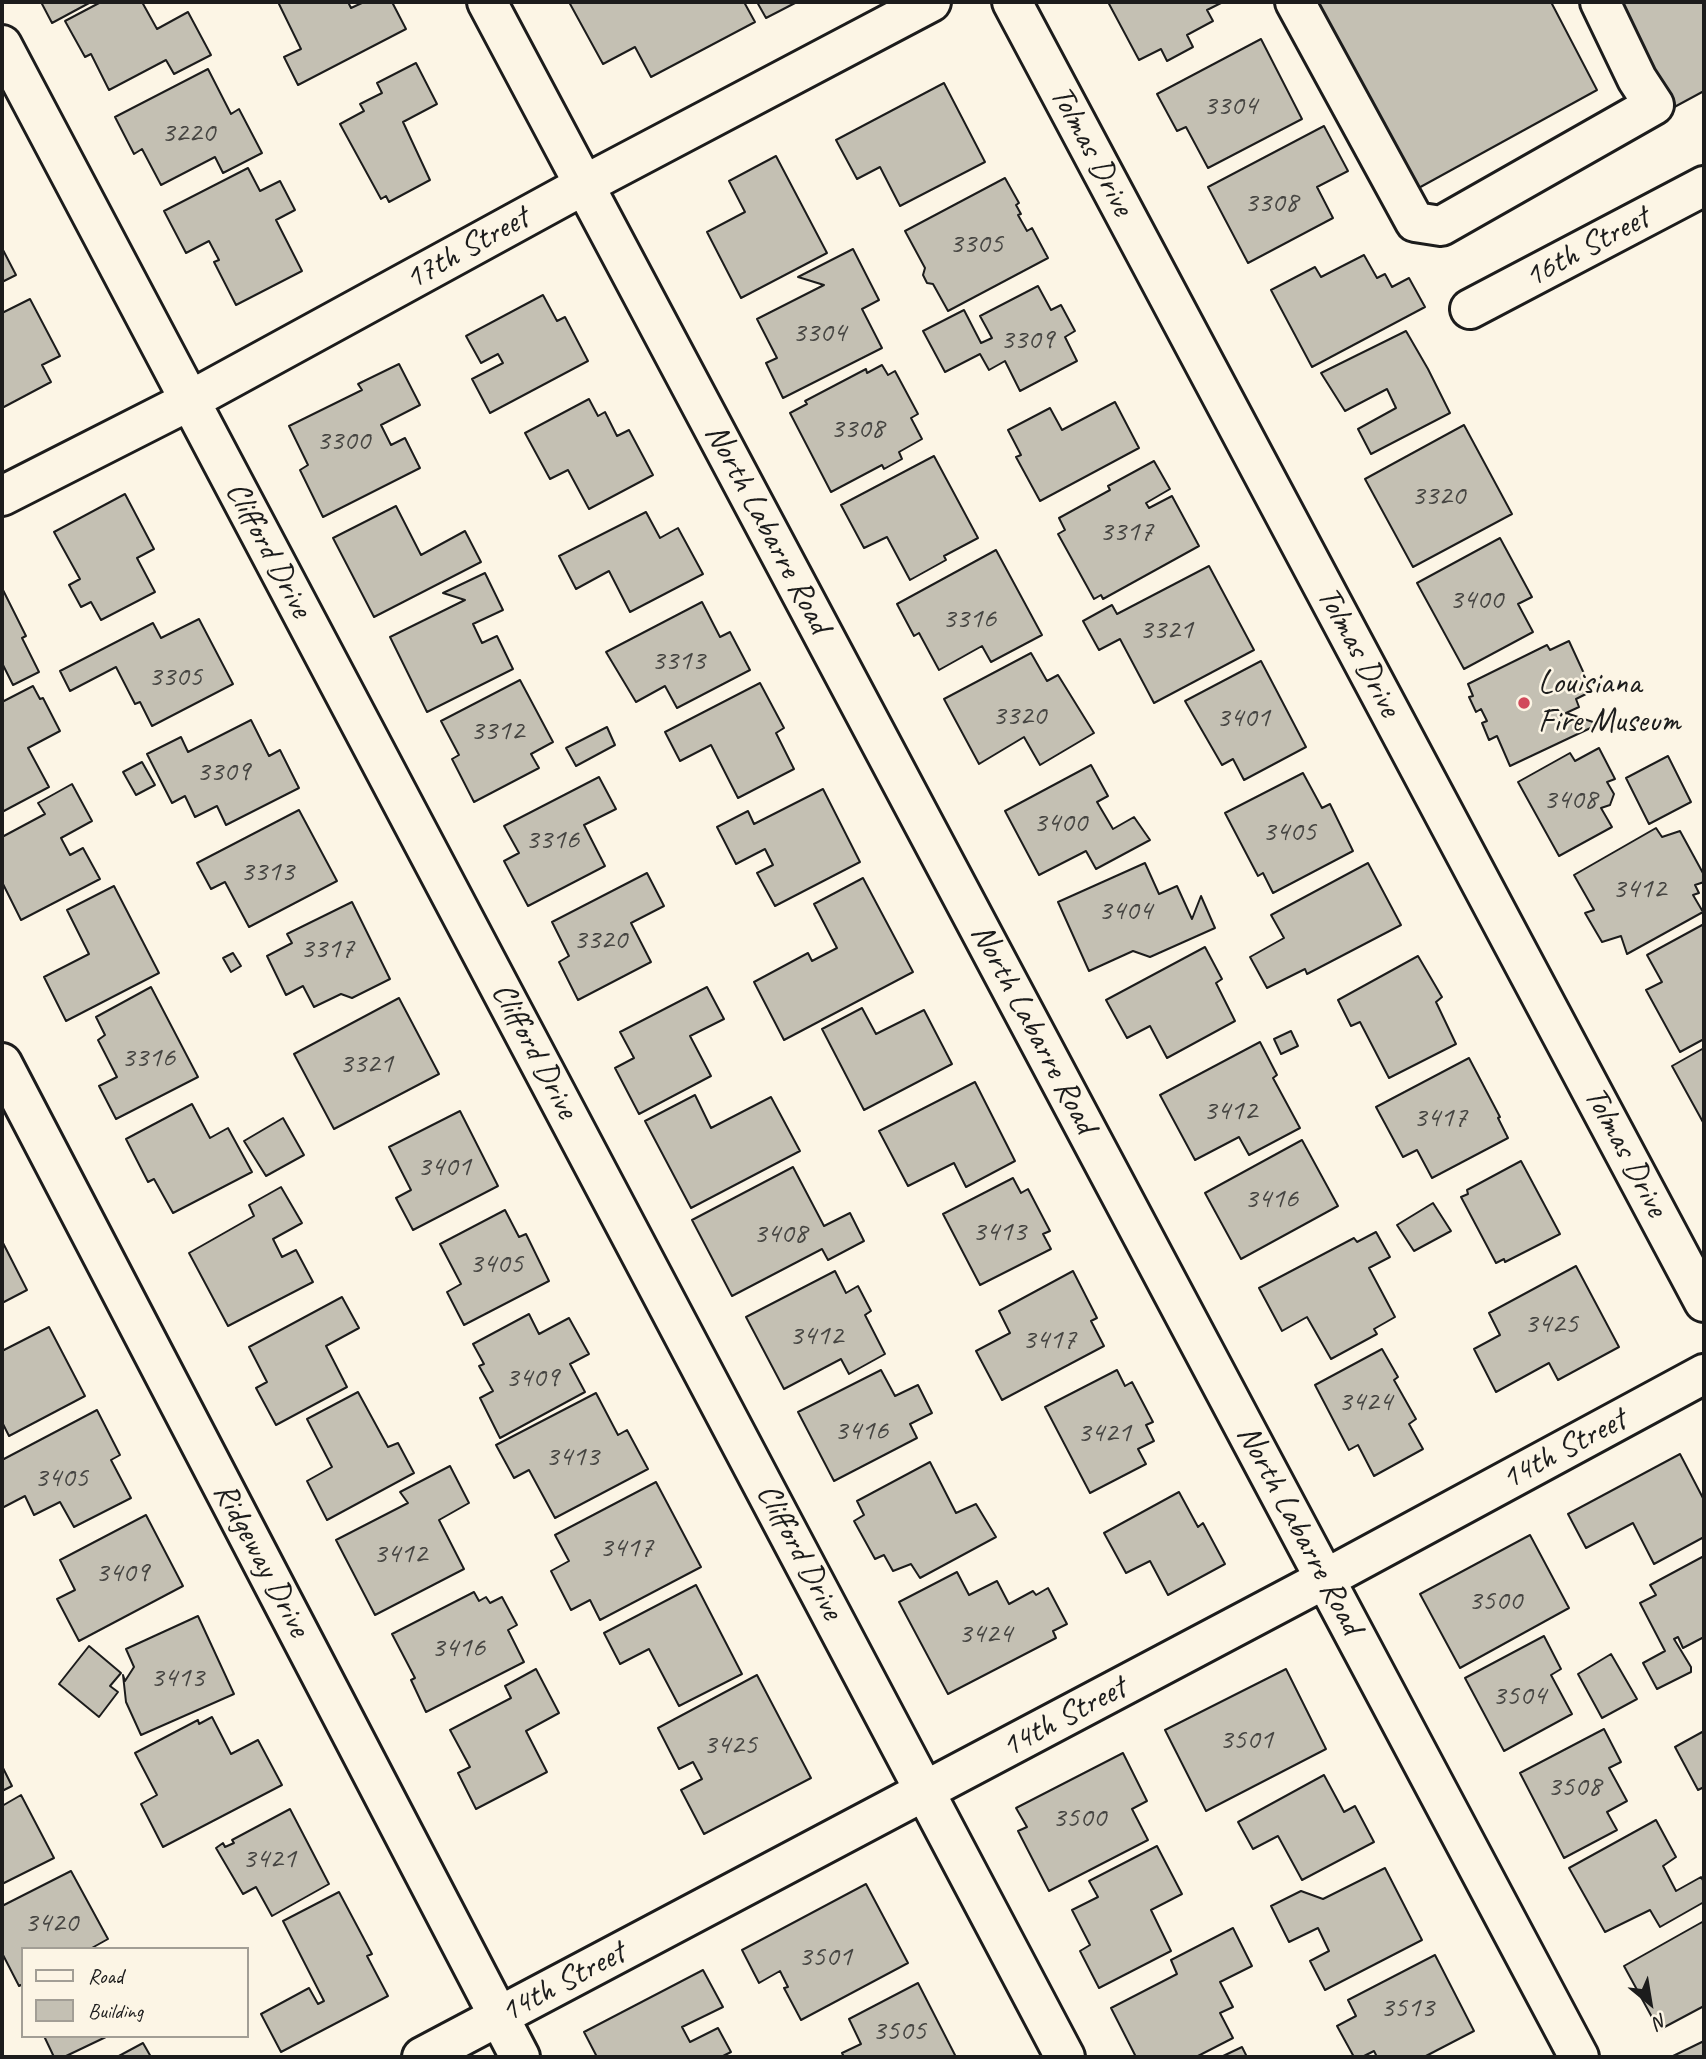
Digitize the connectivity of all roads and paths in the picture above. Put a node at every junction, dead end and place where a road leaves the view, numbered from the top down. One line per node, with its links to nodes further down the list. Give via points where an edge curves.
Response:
1 (487, 2): 7 (street, North Labarre Road)
2 (932, 2): 7 (street, 17th Street)
3 (1012, 2): 13 (street, Tolmas Drive)
4 (1295, 2): 5 (street, via 1415,222 1441,226 1654,105)
5 (1600, 2)
6 (2, 45): 10 (street, Clifford Drive)
7 (584, 185): 10 (street, 17th Street); 15 (street, North Labarre Road)
8 (1704, 186): 9 (street, 16th Street)
9 (1470, 309)
10 (189, 401): 11 (street, 17th Street); 16 (street, Clifford Drive)
11 (2, 496)
12 (2, 1063): 17 (street, Ridgeway Drive)
13 (1704, 1302)
14 (1704, 1374): 15 (street, 14th Street)
15 (1325, 1580): 16 (street, 14th Street); 21 (street, North Labarre Road)
16 (926, 1791): 17 (street, 14th Street); 20 (street, Clifford Drive)
17 (499, 2016): 18 (street, 14th Street); 19 (street, Ridgeway Drive)
18 (422, 2057)
19 (520, 2057)
20 (1065, 2057)
21 (1579, 2057)

